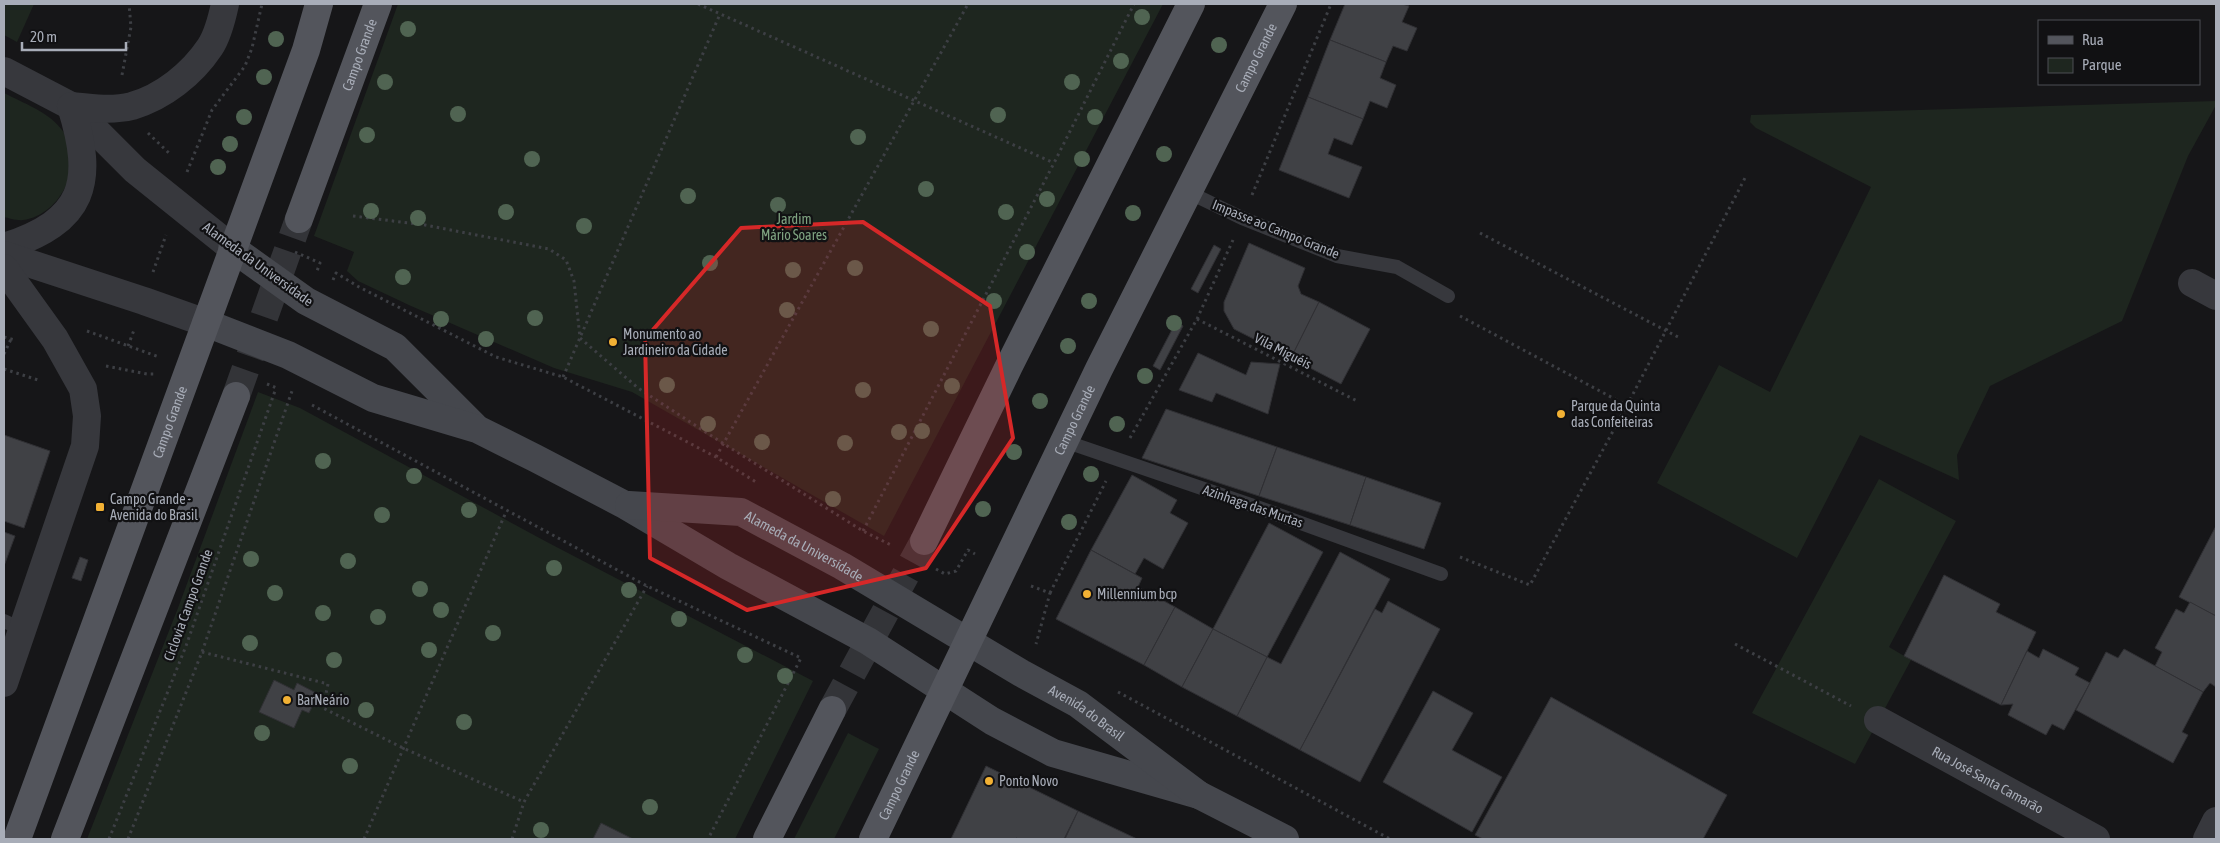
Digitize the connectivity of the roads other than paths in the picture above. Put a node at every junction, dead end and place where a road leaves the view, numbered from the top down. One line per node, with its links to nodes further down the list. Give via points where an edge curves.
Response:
1 (225, 4): 7 (street, via 211,46 190,72 164,91 131,106 102,109)
2 (319, 4): 11 (main road, Campo Grande, via 306,50)
3 (378, 4): 9 (main road, Campo Grande)
4 (1192, 4): 22 (main road)
5 (1277, 11): 8 (main road, Campo Grande)
6 (4, 71): 7 (street, Alameda da Universidade)
7 (70, 106): 10 (street, via 83,156 83,176 78,195 67,212 50,228); 11 (street, Alameda da Universidade, via 135,170)
8 (1188, 192): 15 (lane, Impasse ao Campo Grande, via 1242,218 1337,256 1398,267); 20 (main road, Campo Grande)
9 (299, 220)
10 (4, 247)
11 (232, 248): 17 (main road, Campo Grande); 19 (main road, Alameda da Universidade, via 306,301 395,348)
12 (4, 254): 17 (street, Alameda da Universidade)
13 (4, 268): 24 (street, via 73,370 83,389 87,416 85,446)
14 (2192, 283): 16 (street)
15 (1448, 296)
16 (2216, 296)
17 (206, 323): 19 (main road, Alameda da Universidade, via 303,363 373,398); 32 (main road, Campo Grande)
18 (236, 396): 33 (main road)
19 (477, 429): 21 (main road, Alameda da Universidade)
20 (1064, 441): 23 (lane, Azinhaga das Murtas); 25 (main road, Campo Grande)
21 (622, 504): 25 (main road, Alameda da Universidade, via 741,512 842,566); 27 (main road, Alameda da Universidade, via 868,642)
22 (924, 541)
23 (1441, 574)
24 (12, 625): 26 (street)
25 (969, 642): 27 (main road, Campo Grande); 30 (main road, Avenida do Brasil, via 1078,704)
26 (4, 683)
27 (945, 691): 30 (main road, Avenida do Brasil, via 992,721 1053,753); 35 (main road, Campo Grande)
28 (832, 710): 34 (main road)
29 (1878, 720): 37 (street, Rua José Santa Camarão)
30 (1199, 795): 36 (main road, Avenida do Brasil)
31 (2216, 821): 38 (street)
32 (17, 839)
33 (65, 839)
34 (767, 839)
35 (873, 839)
36 (1285, 839)
37 (2096, 839)
38 (2207, 839)

